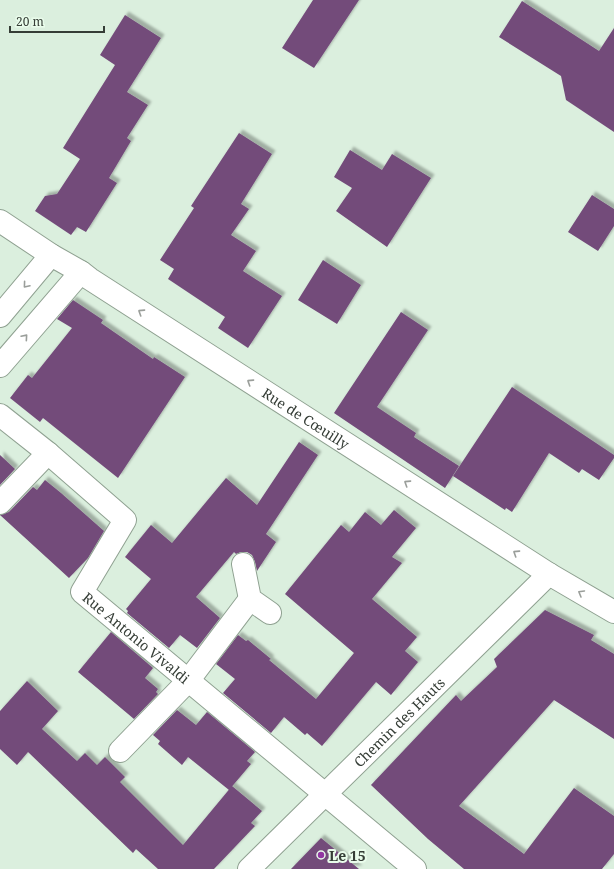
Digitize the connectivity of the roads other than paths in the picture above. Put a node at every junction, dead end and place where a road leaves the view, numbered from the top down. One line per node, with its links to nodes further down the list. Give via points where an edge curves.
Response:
1 (0, 221): 2 (street, Rue de Cœuilly)
2 (51, 255): 3 (street, Rue de Cœuilly); 4 (street, one-way to 4)
3 (81, 272): 5 (street, one-way to 3); 10 (street, Rue de Cœuilly, one-way to 3)
4 (0, 316)
5 (0, 366)
6 (0, 415): 7 (street, Rue Antonio Vivaldi)
7 (48, 453): 8 (street); 14 (street, Rue Antonio Vivaldi, via 125,520 82,592)
8 (0, 503)
9 (243, 564): 11 (street)
10 (549, 574): 12 (street, Rue de Cœuilly, one-way to 10); 16 (street, Chemin des Hauts)
11 (250, 599): 13 (street); 14 (street)
12 (614, 612)
13 (270, 613)
14 (188, 681): 15 (street); 16 (street, Rue Antonio Vivaldi)
15 (120, 751)
16 (326, 795): 17 (street, Chemin des Hauts); 18 (street, Rue Antonio Vivaldi)
17 (249, 869)
18 (414, 869)

